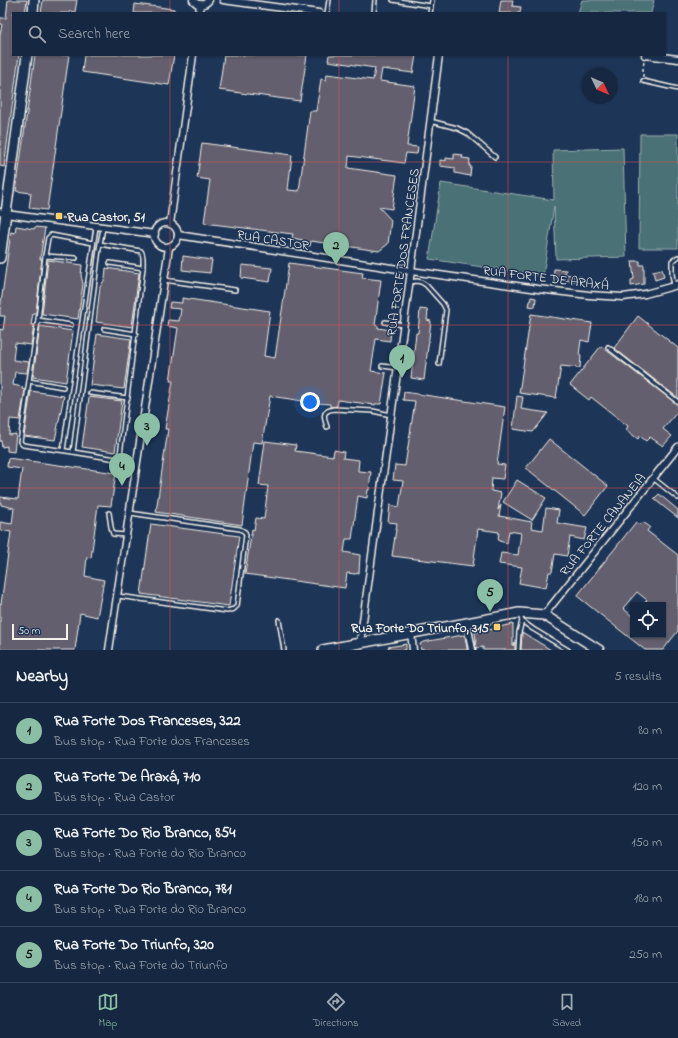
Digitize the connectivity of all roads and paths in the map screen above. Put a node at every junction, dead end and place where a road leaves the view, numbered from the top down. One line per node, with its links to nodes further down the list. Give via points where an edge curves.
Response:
1 (34, 0): 11 (street)
2 (193, 0): 9 (street)
3 (209, 0): 9 (street)
4 (223, 0): 13 (street)
5 (329, 0): 14 (lane)
6 (375, 0): 15 (lane)
7 (392, 0): 10 (lane)
8 (432, 0): 10 (lane)
9 (200, 4): 12 (street)
10 (431, 6): 16 (lane)
11 (33, 12)
12 (199, 12)
13 (312, 12)
14 (327, 12)
15 (374, 12)
16 (430, 12)
17 (27, 56): 27 (street)
18 (193, 56): 28 (street)
19 (439, 56): 25 (street, RUA FORTE DOS FRANCESES)
20 (645, 56): 23 (path)
21 (653, 56): 22 (street)
22 (678, 59)
23 (643, 81): 24 (lane)
24 (678, 89)
25 (430, 121): 26 (lane, via 467,133); 42 (street, RUA FORTE DOS FRANCESES)
26 (496, 157)
27 (3, 213): 29 (street); 38 (street)
28 (170, 224): 31 (street, via 162,224); 32 (street, via 176,228)
29 (96, 226): 30 (street); 33 (lane)
30 (103, 227): 31 (street); 34 (lane)
31 (154, 234): 35 (street, via 158,244)
32 (178, 235): 35 (street, via 176,243); 42 (street, RUA CASTOR)
33 (93, 243): 36 (lane, via 51,235 48,238); 48 (lane)
34 (100, 244): 41 (lane, via 141,251); 49 (lane)
35 (169, 247): 43 (street)
36 (45, 256): 39 (lane); 47 (lane)
37 (678, 257): 45 (lane, via 672,262 672,274)
38 (0, 258)
39 (76, 258)
40 (110, 263): 41 (lane)
41 (143, 268): 54 (lane)
42 (411, 271): 44 (street, RUA FORTE DOS FRANCESES); 45 (street, RUA FORTE DE ARAXÁ, via 596,296 624,297)
43 (164, 280): 46 (lane); 74 (street)
44 (409, 282): 52 (street, RUA FORTE DOS FRANCESES); 56 (lane, via 417,281 426,285 446,310)
45 (676, 285)
46 (235, 290)
47 (38, 320): 51 (lane); 59 (lane)
48 (82, 320): 49 (lane); 61 (lane)
49 (90, 321): 62 (lane)
50 (385, 322): 52 (lane)
51 (71, 325)
52 (404, 325): 58 (street, RUA FORTE DOS FRANCESES)
53 (104, 329): 54 (lane)
54 (136, 334): 64 (lane)
55 (608, 347): 65 (lane)
56 (439, 364)
57 (382, 366): 58 (lane)
58 (398, 368): 66 (street, RUA FORTE DOS FRANCESES)
59 (29, 381): 60 (lane); 69 (lane, via 20,442 23,445)
60 (63, 387)
61 (71, 392): 62 (lane); 69 (lane)
62 (80, 393): 70 (lane)
63 (90, 393): 64 (lane)
64 (128, 398): 70 (lane, via 119,458)
65 (678, 402)
66 (391, 415): 67 (lane, via 373,411 328,410 324,418); 82 (street, RUA FORTE DOS FRANCESES)
67 (327, 427)
68 (678, 447): 71 (street, RUA FORTE CANANEIA)
69 (63, 450): 70 (lane)
70 (73, 452)
71 (653, 478): 72 (lane); 77 (street, RUA FORTE CANANEIA)
72 (678, 498)
73 (109, 513): 75 (lane, via 114,534)
74 (130, 514): 75 (street); 76 (lane, via 240,529 245,532 237,606 227,611)
75 (126, 535): 76 (street)
76 (117, 596): 83 (street)
77 (544, 615): 78 (street); 90 (street)
78 (520, 617): 80 (street); 88 (lane); 89 (lane, via 533,629)
79 (279, 620): 84 (lane)
80 (468, 623): 81 (street); 87 (street)
81 (411, 633): 82 (street); 86 (street)
82 (356, 646): 85 (street)
83 (110, 650)
84 (284, 650)
85 (323, 650)
86 (413, 650)
87 (472, 650)
88 (518, 650)
89 (568, 650)
90 (599, 650)

